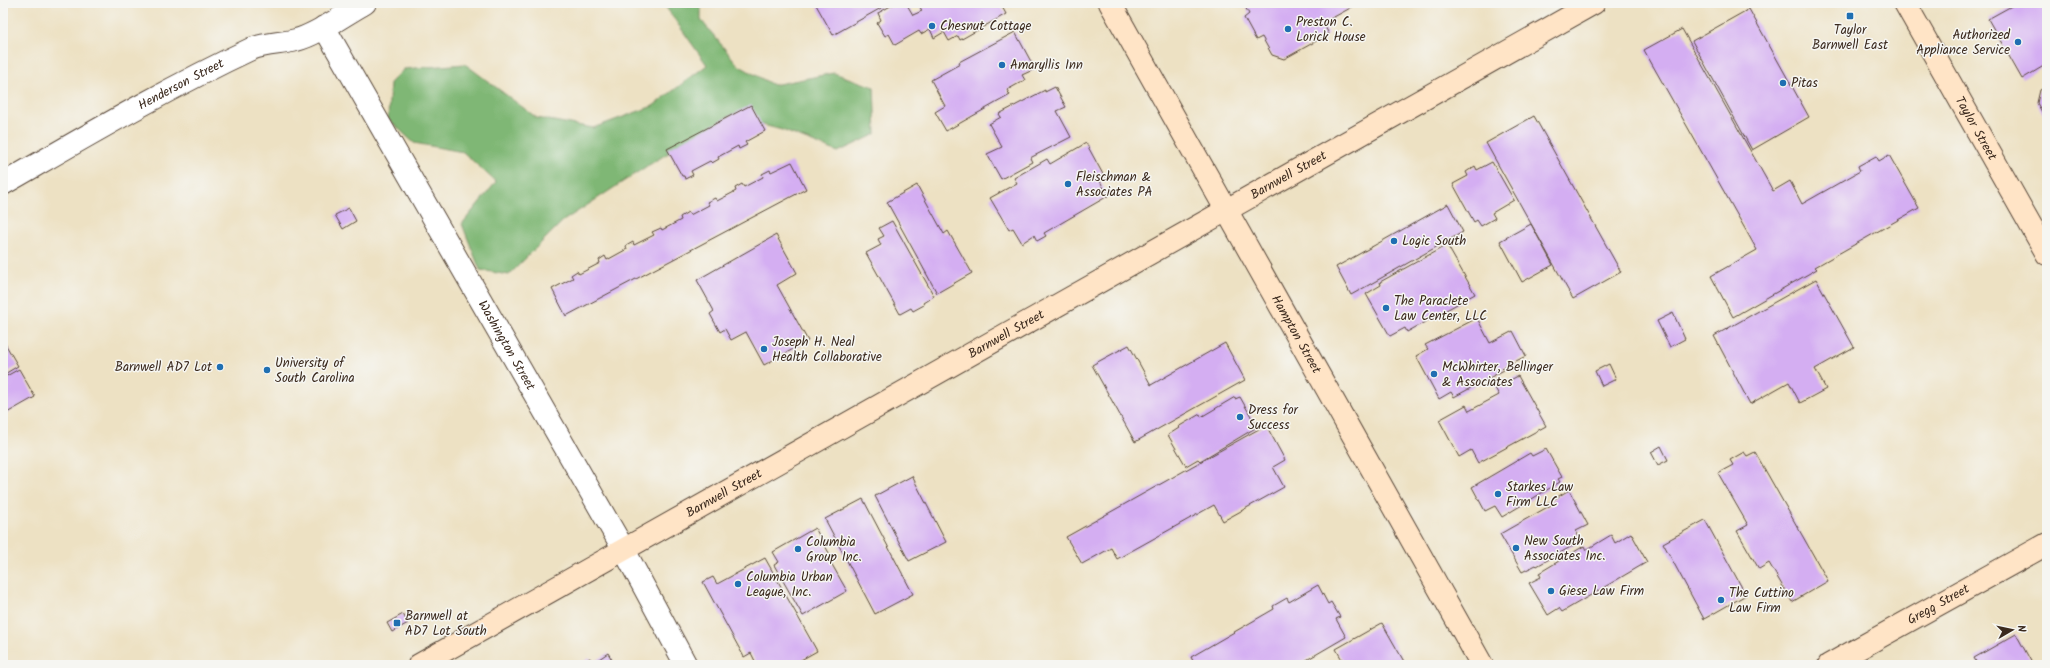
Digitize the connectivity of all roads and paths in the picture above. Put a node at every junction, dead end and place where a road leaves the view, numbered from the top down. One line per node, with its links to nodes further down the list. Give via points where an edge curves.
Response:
1 (365, 3): 5 (street, Henderson Street)
2 (1110, 3): 7 (street, Hampton Street)
3 (1594, 3): 7 (street, Barnwell Street)
4 (1905, 3): 8 (street, Taylor Street)
5 (324, 27): 6 (street, Henderson Street, via 296,40 274,42 254,48 149,100); 10 (street, Washington Street)
6 (3, 184)
7 (1227, 210): 10 (street, Barnwell Street); 13 (street, Hampton Street)
8 (2047, 254)
9 (2047, 544): 14 (street, Gregg Street)
10 (624, 550): 11 (street, Barnwell Street); 12 (street, Washington Street)
11 (419, 665)
12 (686, 665)
13 (1482, 665)
14 (1829, 665)

